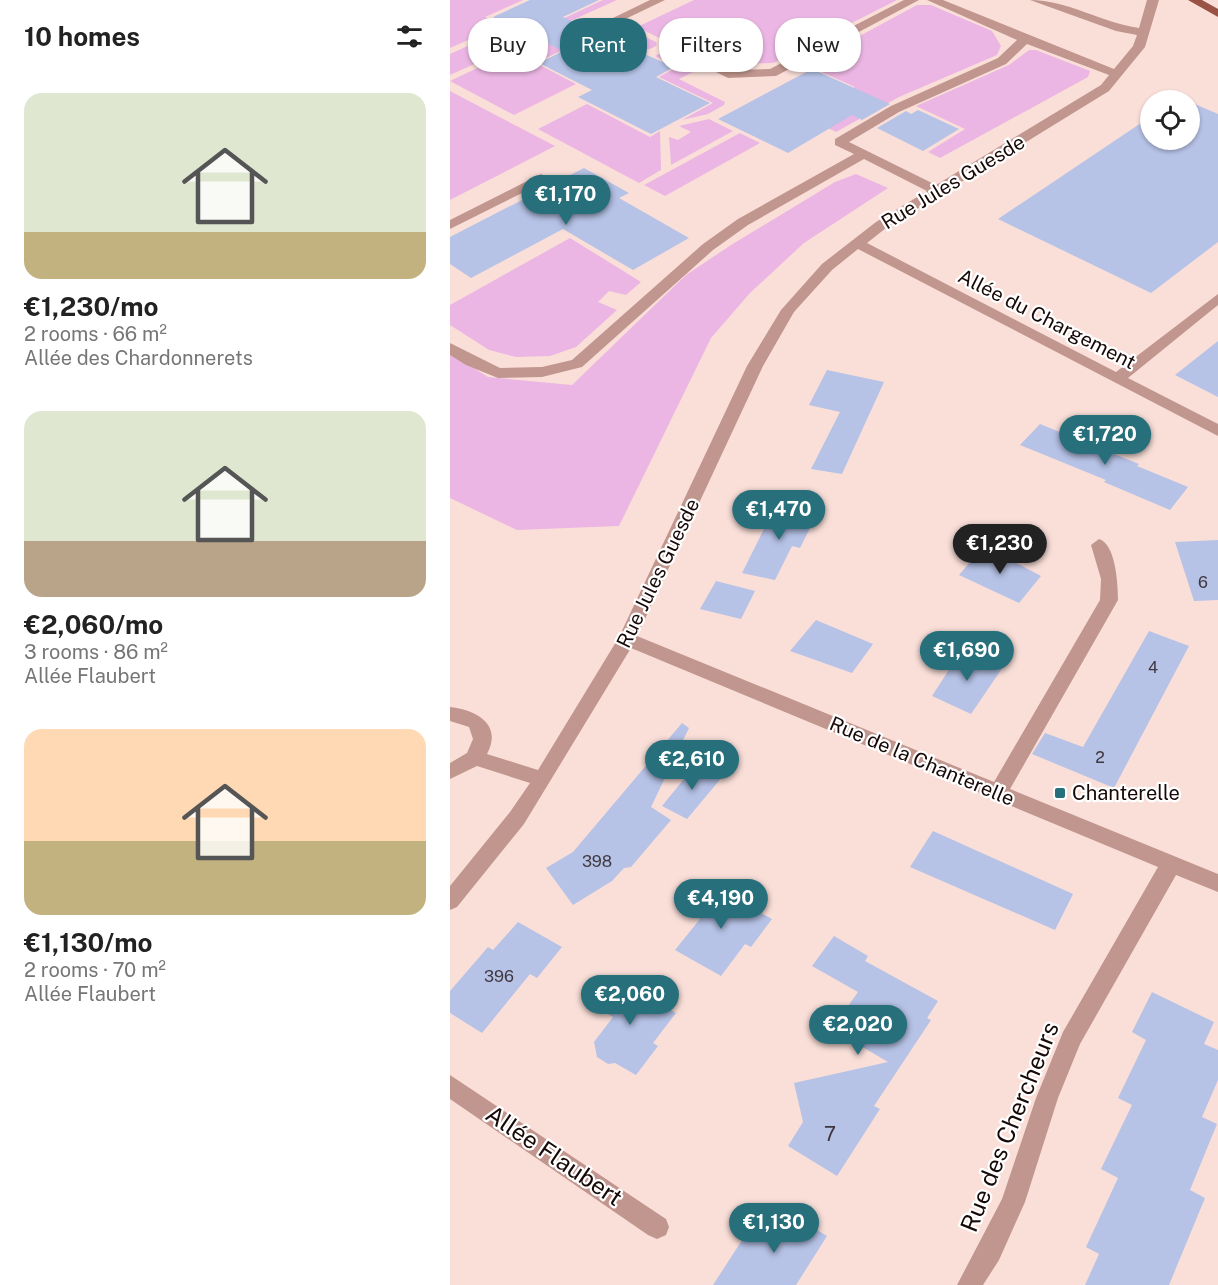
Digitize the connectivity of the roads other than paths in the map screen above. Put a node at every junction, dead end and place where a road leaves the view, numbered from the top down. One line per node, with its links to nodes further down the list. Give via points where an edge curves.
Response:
1 (659, 0): 8 (street)
2 (913, 0): 11 (street, via 772,73)
3 (933, 0): 10 (street)
4 (1036, 0): 9 (street, via 1120,29)
5 (1153, 0): 9 (street, Rue Jules Guesde)
6 (1194, 0): 7 (main road)
7 (1218, 14)
8 (620, 18)
9 (1143, 32): 12 (street, Rue Jules Guesde, via 1139,46)
10 (1025, 39): 12 (street); 13 (street, via 1002,61 895,109 840,142)
11 (724, 72)
12 (1116, 74): 15 (street, Rue Jules Guesde, via 1105,88 1045,127)
13 (864, 154): 15 (street); 19 (street, via 743,222 708,247 576,364 542,372 498,374)
14 (541, 178): 16 (street)
15 (935, 190): 17 (street, Rue Jules Guesde)
16 (450, 225)
17 (857, 243): 20 (street, Allée du Chargement); 23 (street, Rue Jules Guesde, via 806,288 772,333)
18 (1218, 298): 20 (street)
19 (450, 348)
20 (1117, 379): 21 (street, Allée du Chargement)
21 (1218, 431)
22 (1099, 545): 28 (street, via 1110,579 1109,600)
23 (627, 639): 27 (street, Rue Jules Guesde); 28 (street, Rue de la Chanterelle)
24 (450, 714): 25 (street, via 471,718 480,726 484,736)
25 (476, 758): 26 (street); 27 (street)
26 (450, 771)
27 (543, 779): 31 (street, Rue Jules Guesde)
28 (998, 793): 29 (street, Rue de la Chanterelle)
29 (1171, 864): 30 (street, Rue de la Chanterelle); 34 (street, Rue des Chercheurs, via 1071,1039 1013,1202)
30 (1218, 883)
31 (450, 901)
32 (450, 1086): 33 (street, Allée Flaubert)
33 (657, 1227)
34 (969, 1285)

